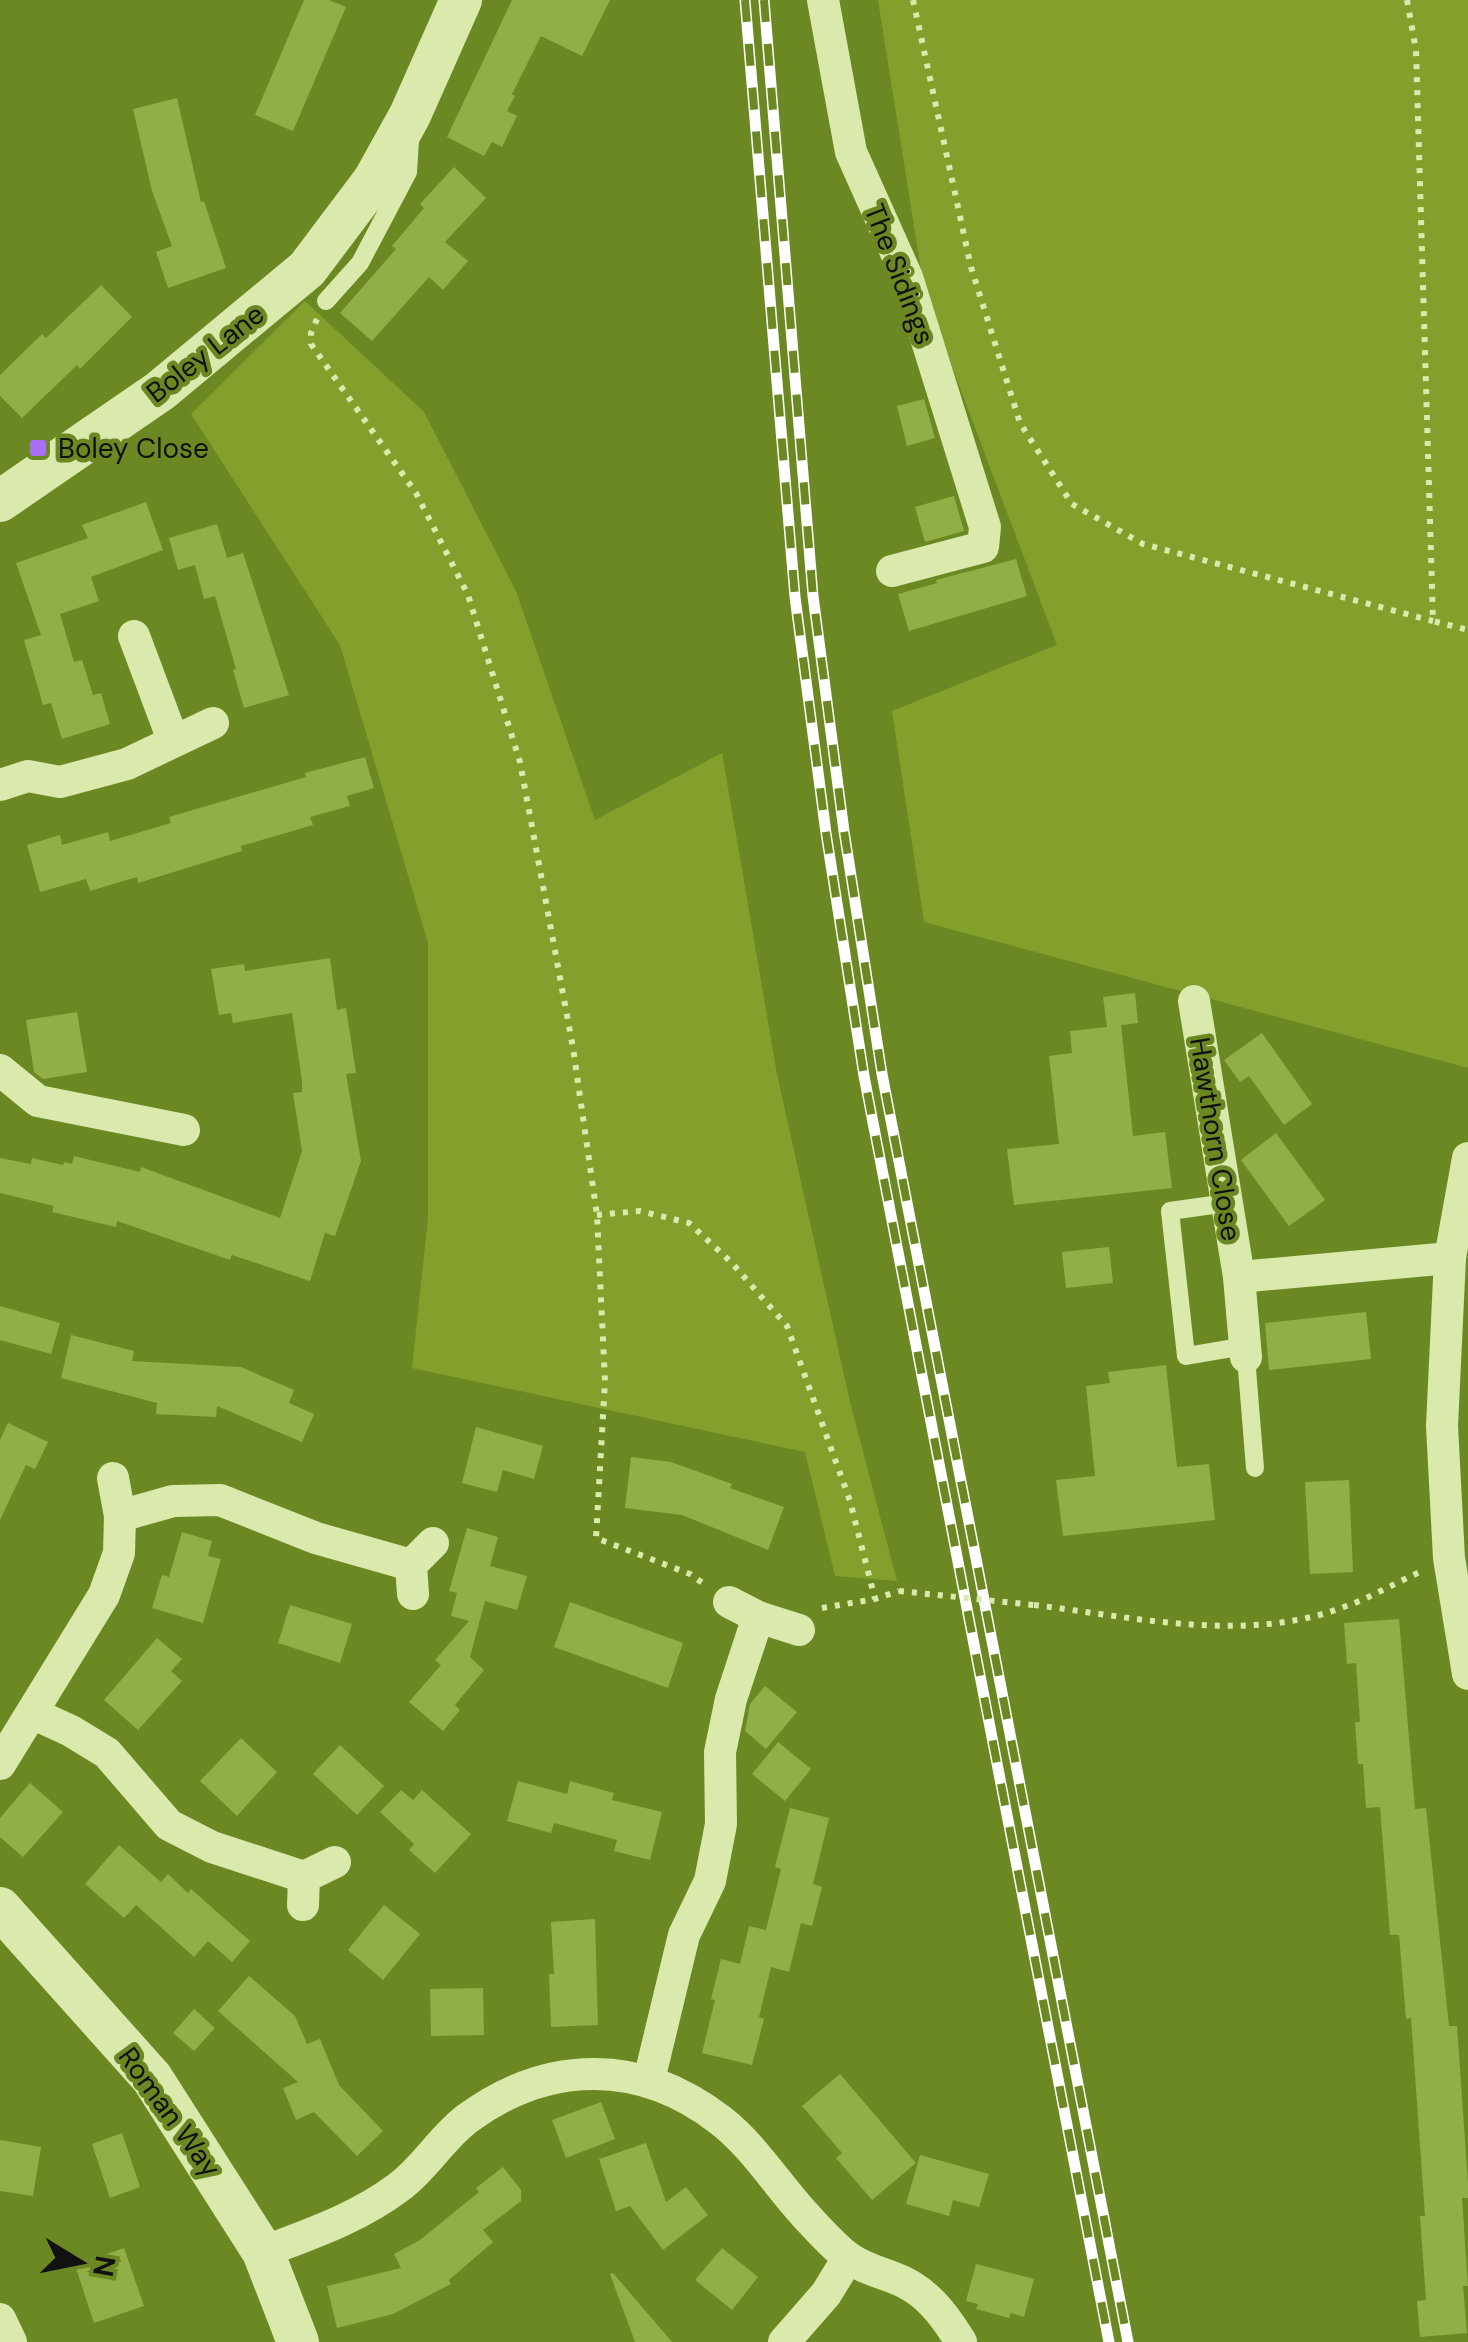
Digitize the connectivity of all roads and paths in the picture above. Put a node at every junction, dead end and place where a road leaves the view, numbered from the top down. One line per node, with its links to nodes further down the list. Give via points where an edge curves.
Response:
1 (461, 0): 5 (street, Boley Lane, via 410,115)
2 (823, 0): 7 (street, The Sidings, via 850,152 907,277 993,545)
3 (913, 0): 8 (path, via 971,267 1020,423 1072,504 1143,544)
4 (1407, 0): 8 (path, via 1416,50)
5 (317, 285): 6 (street, Boley Lane); 19 (path, via 312,344 416,494 468,595 520,762)
6 (0, 501)
7 (892, 571)
8 (1434, 620): 9 (path)
9 (1468, 630)
10 (134, 636): 12 (street)
11 (213, 723): 12 (street)
12 (173, 740): 13 (street, via 127,764 60,782 28,776)
13 (0, 785)
14 (1194, 1002): 18 (street, Hawthorn Close)
15 (0, 1070): 16 (street, via 38,1101)
16 (184, 1130)
17 (1468, 1158): 20 (street)
18 (1227, 1203): 21 (street, Hawthorn Close); 22 (lane, via 1170,1211 1186,1356)
19 (597, 1215): 28 (path, via 640,1210 689,1223 787,1326 850,1501); 30 (path, via 606,1381 596,1538 690,1574)
20 (1450, 1258): 21 (street, Hawthorn Close); 26 (street, via 1442,1426)
21 (1239, 1277): 22 (street, Hawthorn Close)
22 (1246, 1351): 23 (lane)
23 (1256, 1468)
24 (113, 1478): 25 (street)
25 (120, 1516): 27 (street, via 173,1501 220,1500 316,1538); 32 (street, via 119,1553 104,1595)
26 (1449, 1558): 28 (path, bridge, via 1342,1608 1218,1627 899,1591); 29 (street)
27 (419, 1567)
28 (875, 1599): 30 (path)
29 (1462, 1599): 31 (street)
30 (767, 1619): 36 (street, via 731,1698 710,1881 684,1936)
31 (1468, 1674)
32 (32, 1714): 33 (street); 34 (street, via 107,1753 169,1825 304,1891)
33 (0, 1764)
34 (336, 1862)
35 (0, 1908): 37 (street, Roman Way, via 152,2078)
36 (649, 2080): 37 (street, via 601,2073 549,2079 504,2097 468,2118 403,2184 366,2209); 38 (street, via 721,2121)
37 (263, 2252): 41 (street, Roman Way)
38 (848, 2258): 42 (street); 43 (street, via 911,2286 944,2315)
39 (0, 2319): 40 (street)
40 (11, 2342)
41 (298, 2342)
42 (784, 2342)
43 (961, 2342)

